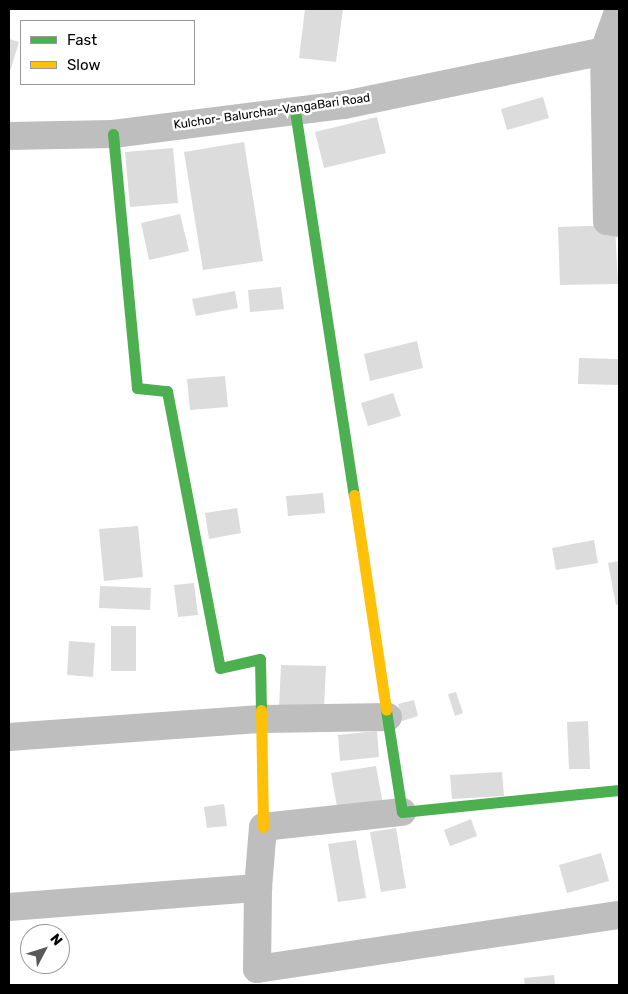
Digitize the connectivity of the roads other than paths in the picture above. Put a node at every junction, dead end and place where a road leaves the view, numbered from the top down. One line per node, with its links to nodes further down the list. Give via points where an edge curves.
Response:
1 (619, 9): 2 (street)
2 (612, 46): 3 (street, Kulchor- Balurchar-VangaBari Road, via 344,105); 6 (street, via 607,221)
3 (295, 111): 4 (street, Kulchor- Balurchar-VangaBari Road); 7 (street)
4 (113, 134): 5 (street, Kulchor- Balurchar-VangaBari Road); 8 (street, via 137,388 167,391 220,668 260,659)
5 (9, 136)
6 (619, 223)
7 (388, 717): 8 (street); 11 (street)
8 (263, 720): 9 (street); 12 (street)
9 (9, 737)
10 (619, 790): 11 (street)
11 (402, 812): 12 (street)
12 (263, 827): 13 (street)
13 (258, 888): 14 (street); 16 (street)
14 (9, 907)
15 (619, 915): 16 (street)
16 (258, 977)

